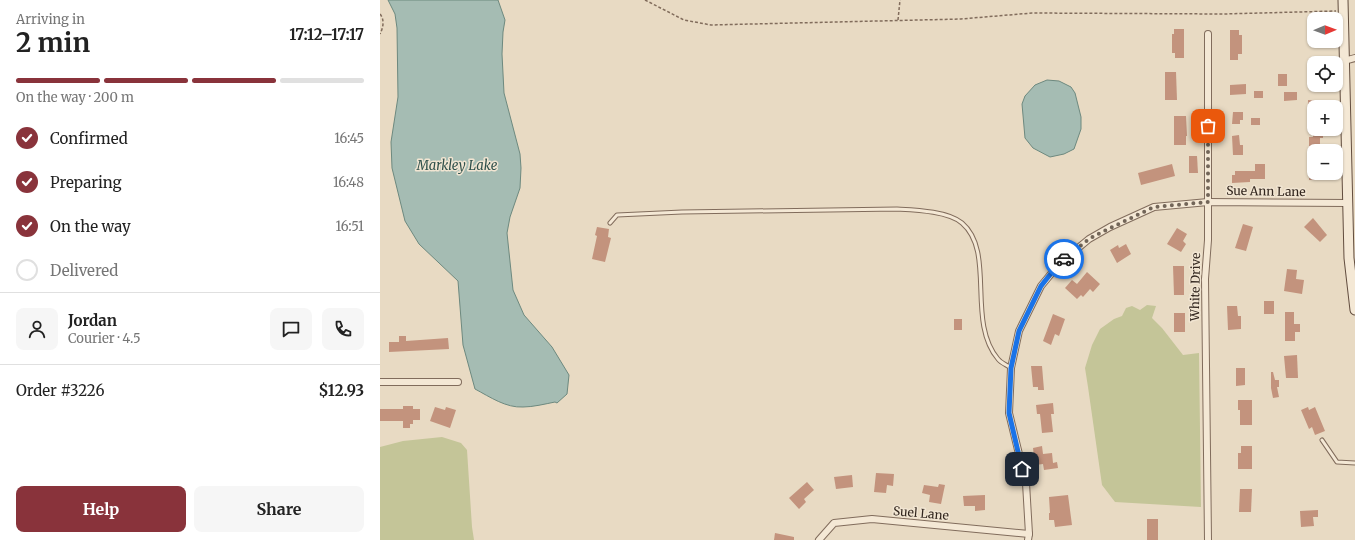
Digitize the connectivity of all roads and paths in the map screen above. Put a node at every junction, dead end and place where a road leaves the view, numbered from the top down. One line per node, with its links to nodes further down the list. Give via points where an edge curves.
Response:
1 (645, 0): 6 (path, via 684,20 711,25)
2 (900, 0): 6 (path)
3 (1343, 0): 4 (street)
4 (1343, 11): 6 (path, via 1032,14); 10 (street)
5 (380, 14): 7 (path, via 383,28)
6 (898, 20)
7 (380, 34)
8 (1208, 34): 11 (street, White Drive)
9 (1355, 58): 10 (street)
10 (1344, 61): 12 (street)
11 (1208, 202): 12 (street, Sue Ann Lane); 15 (street, Sue Ann Lane, via 1154,207 1110,226 1060,262 1041,286 1019,331); 22 (street, White Drive, via 1205,279)
12 (1348, 203): 14 (street, via 1349,258)
13 (610, 223): 15 (lane, via 617,215 682,212 897,209 945,215 962,222 973,237 978,250 982,320 989,345 999,360)
14 (1355, 310)
15 (1011, 368): 20 (street, Sue Ann Lane, via 1009,413 1026,483)
16 (380, 382): 17 (street)
17 (458, 382)
18 (1322, 440): 19 (lane, via 1337,462)
19 (1355, 463)
20 (1028, 537): 21 (street, Suel Lane, via 872,519 834,523)
21 (819, 540)
22 (1208, 540)

